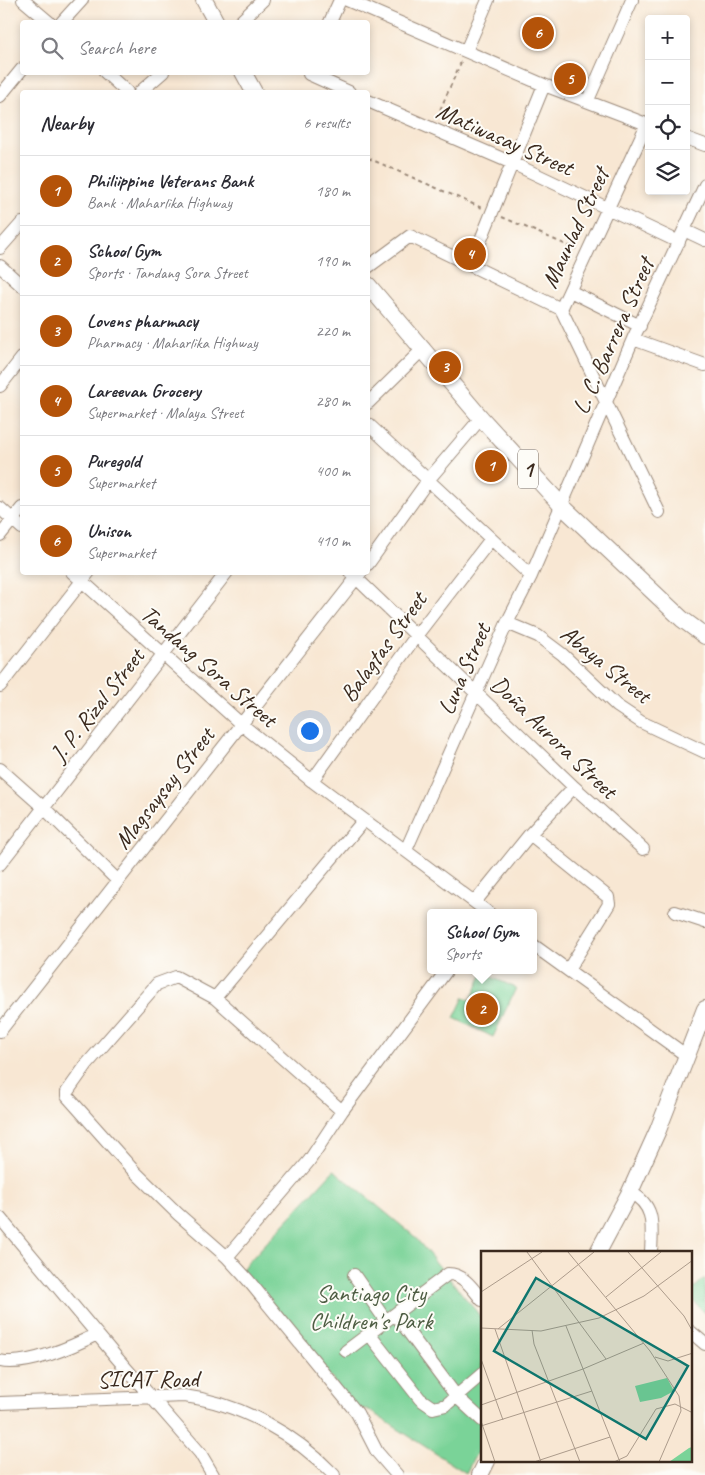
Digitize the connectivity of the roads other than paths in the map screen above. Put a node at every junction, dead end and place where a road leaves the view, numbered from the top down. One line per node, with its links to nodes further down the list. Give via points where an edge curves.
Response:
1 (23, 0): 9 (street)
2 (82, 0): 10 (street)
3 (204, 0): 11 (main road)
4 (263, 0): 12 (street)
5 (340, 0): 13 (street)
6 (346, 0): 14 (street)
7 (488, 0): 14 (street)
8 (632, 0): 26 (street)
9 (48, 20)
10 (64, 20)
11 (215, 20)
12 (242, 20)
13 (331, 20)
14 (466, 51): 20 (street)
15 (20, 71): 25 (street)
16 (108, 75): 21 (street)
17 (160, 75): 22 (street)
18 (245, 75): 23 (main road)
19 (311, 75): 24 (street)
20 (544, 85): 26 (street); 32 (street)
21 (125, 90)
22 (142, 90)
23 (253, 90)
24 (345, 90)
25 (0, 96)
26 (588, 100): 28 (street)
27 (370, 102): 32 (street, Matiwasay Street)
28 (645, 123)
29 (645, 130): 34 (street, Maunlad Street)
30 (690, 139): 31 (street)
31 (705, 145)
32 (512, 163): 34 (street, Matiwasay Street); 39 (street)
33 (705, 185): 36 (street, L. C. Barrera Street)
34 (608, 209): 36 (street, Matiwasay Street); 44 (street, Maunlad Street)
35 (20, 225): 38 (street)
36 (681, 236): 37 (street, Matiwasay Street); 46 (street, L. C. Barrera Street)
37 (705, 240)
38 (0, 248)
39 (471, 264): 41 (street, via 410,236); 45 (street)
40 (0, 266): 42 (street)
41 (370, 266)
42 (20, 284)
43 (370, 287): 48 (main road, 1)
44 (570, 291): 45 (street, Maunlad Street); 46 (street)
45 (561, 309): 58 (street, Maunlad Street)
46 (640, 326): 47 (street, L. C. Barrera Street)
47 (633, 339): 50 (street); 56 (street, L. C. Barrera Street)
48 (424, 348): 52 (street); 53 (main road, 1)
49 (20, 361): 51 (street)
50 (705, 365)
51 (0, 386)
52 (370, 401)
53 (481, 418): 55 (street); 56 (main road, 1)
54 (370, 426): 55 (street)
55 (429, 479): 61 (street); 62 (street)
56 (562, 506): 66 (street, Luna Street); 70 (main road, 1)
57 (0, 508): 59 (street)
58 (658, 512)
59 (18, 524): 60 (street)
60 (0, 535)
61 (491, 539): 66 (street); 69 (street, Balagtas Street)
62 (370, 561)
63 (224, 575): 71 (street, J. P. Rizal Street)
64 (355, 575): 74 (street, Magsaysay Street)
65 (357, 575): 69 (street, Doña Aurora Street)
66 (531, 576): 68 (street, Luna Street)
67 (86, 577): 71 (street, Tandang Sora Street); 72 (street)
68 (507, 623): 73 (street, Luna Street); 75 (street, Abaya Street, via 544,641 617,706 642,722)
69 (416, 636): 73 (street, Doña Aurora Street); 77 (street, Balagtas Street)
70 (705, 636)
71 (162, 655): 74 (street, Tandang Sora Street); 79 (street, J. P. Rizal Street)
72 (0, 686)
73 (477, 693): 78 (street, Doña Aurora Street); 83 (street, Luna Street)
74 (241, 724): 77 (street, Tandang Sora Street); 85 (street, Magsaysay Street)
75 (705, 752)
76 (0, 768): 79 (street)
77 (312, 781): 80 (street, Tandang Sora Street)
78 (574, 787): 81 (street); 82 (street, Doña Aurora Street)
79 (44, 808): 84 (street, J. P. Rizal Street); 85 (street)
80 (364, 820): 83 (street, Tandang Sora Street); 93 (street)
81 (530, 834): 86 (street); 91 (street, via 608,897 606,909)
82 (643, 849)
83 (406, 850): 86 (street, Tandang Sora Street)
84 (0, 864)
85 (118, 881): 95 (street, Magsaysay Street)
86 (475, 902): 87 (street, Tandang Sora Street)
87 (484, 909)
88 (675, 912): 89 (street)
89 (704, 919)
90 (537, 948): 91 (street)
91 (568, 970): 96 (street)
92 (444, 974): 97 (street)
93 (215, 998): 97 (street); 102 (street, via 176,977 157,984 87,1064 67,1096 133,1170)
94 (705, 1009): 96 (main road)
95 (0, 1030)
96 (687, 1056): 98 (main road)
97 (342, 1111): 102 (street, via 309,1161)
98 (630, 1192): 100 (main road); 101 (street, via 648,1206)
99 (2, 1224): 107 (street)
100 (599, 1251)
101 (652, 1251)
102 (227, 1257): 120 (street, via 357,1413 377,1452)
103 (354, 1276): 105 (street)
104 (481, 1299): 105 (street, via 464,1279 448,1274)
105 (391, 1317): 108 (street); 113 (street)
106 (692, 1333): 109 (street)
107 (97, 1334): 111 (street, via 33,1358); 114 (street)
108 (369, 1334): 110 (street); 113 (street, via 427,1405 438,1408)
109 (705, 1344)
110 (346, 1351)
111 (0, 1361)
112 (481, 1375): 113 (street)
113 (457, 1397): 116 (street)
114 (154, 1398): 115 (street, SICAT Road); 118 (street, via 200,1452); 119 (street, SICAT Road, via 184,1396 227,1405 282,1434)
115 (0, 1403)
116 (481, 1419)
117 (486, 1462): 121 (main road)
118 (213, 1475)
119 (334, 1475)
120 (397, 1475)
121 (480, 1475)

